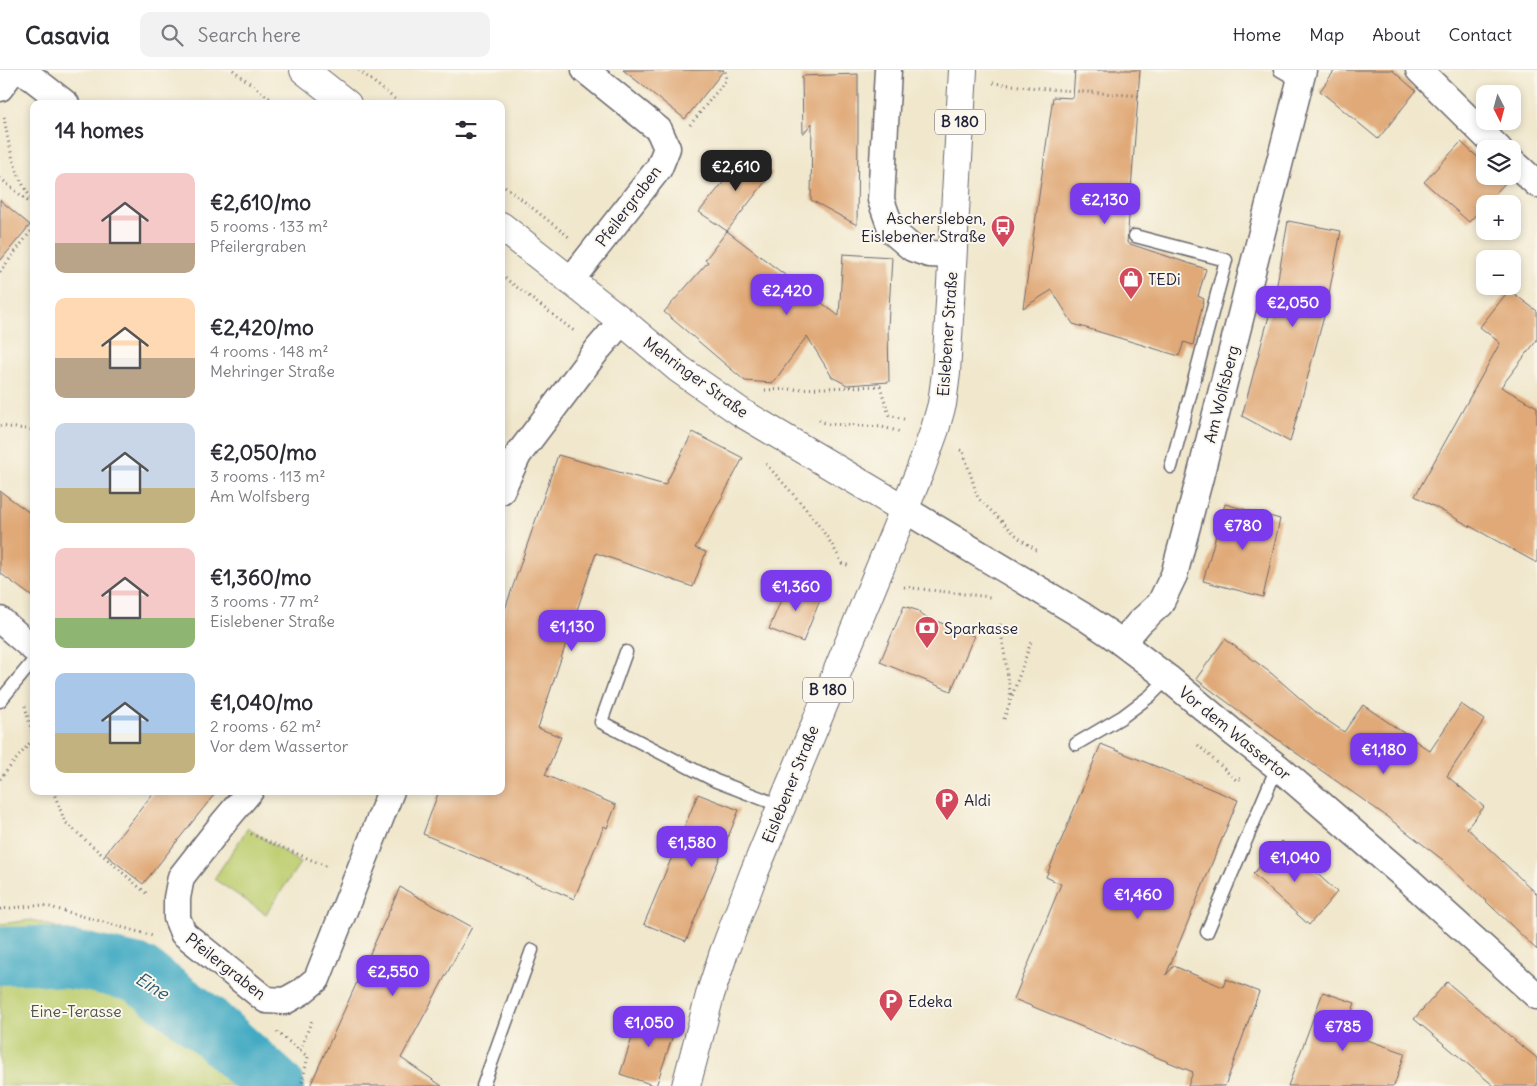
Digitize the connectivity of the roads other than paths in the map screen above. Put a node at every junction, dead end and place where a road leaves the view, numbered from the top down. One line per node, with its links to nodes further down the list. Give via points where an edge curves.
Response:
1 (13, 70): 9 (street)
2 (22, 70): 10 (street)
3 (304, 70): 11 (main road)
4 (586, 70): 18 (street, Pfeilergraben, via 659,130 667,148 660,168)
5 (888, 70): 17 (street, Eislebener Straße, via 881,200 892,231 912,248 929,254)
6 (1419, 70): 12 (street)
7 (1294, 74): 25 (street, Am Wolfsberg, via 1174,575 1160,604)
8 (963, 76): 17 (main road, Eislebener Straße / B 180)
9 (2, 99)
10 (61, 100)
11 (342, 100)
12 (1490, 140)
13 (1521, 169): 14 (street)
14 (1537, 184)
15 (505, 229): 18 (main road, Mehringer Straße)
16 (1135, 236): 21 (lane, via 1226,260)
17 (952, 255): 23 (main road, Eislebener Straße / B 180, via 942,404)
18 (570, 281): 19 (main road, Mehringer Straße)
19 (622, 321): 20 (street); 23 (main road, Mehringer Straße, via 679,369 742,413)
20 (510, 448): 22 (street)
21 (1172, 467)
22 (505, 472)
23 (904, 509): 25 (street, Vor dem Wassertor, via 1083,616); 35 (main road, Eislebener Straße / B 180)
24 (0, 620): 26 (street)
25 (1122, 643): 29 (street, Vor dem Wassertor)
26 (30, 646)
27 (626, 652): 35 (lane, via 601,722 716,781)
28 (30, 665): 30 (lane)
29 (1168, 678): 31 (lane, via 1122,717); 32 (street, Vor dem Wassertor)
30 (0, 701)
31 (1076, 744)
32 (1279, 768): 36 (lane); 38 (street, Vor dem Wassertor)
33 (247, 795): 34 (street, Pfeilergraben, via 181,877 177,918 183,933 266,1000 285,1001 317,979)
34 (389, 795)
35 (781, 806): 40 (main road, Eislebener Straße / B 180, via 724,952)
36 (1207, 932)
37 (532, 950): 39 (lane)
38 (1537, 996)
39 (483, 1086)
40 (686, 1086)

